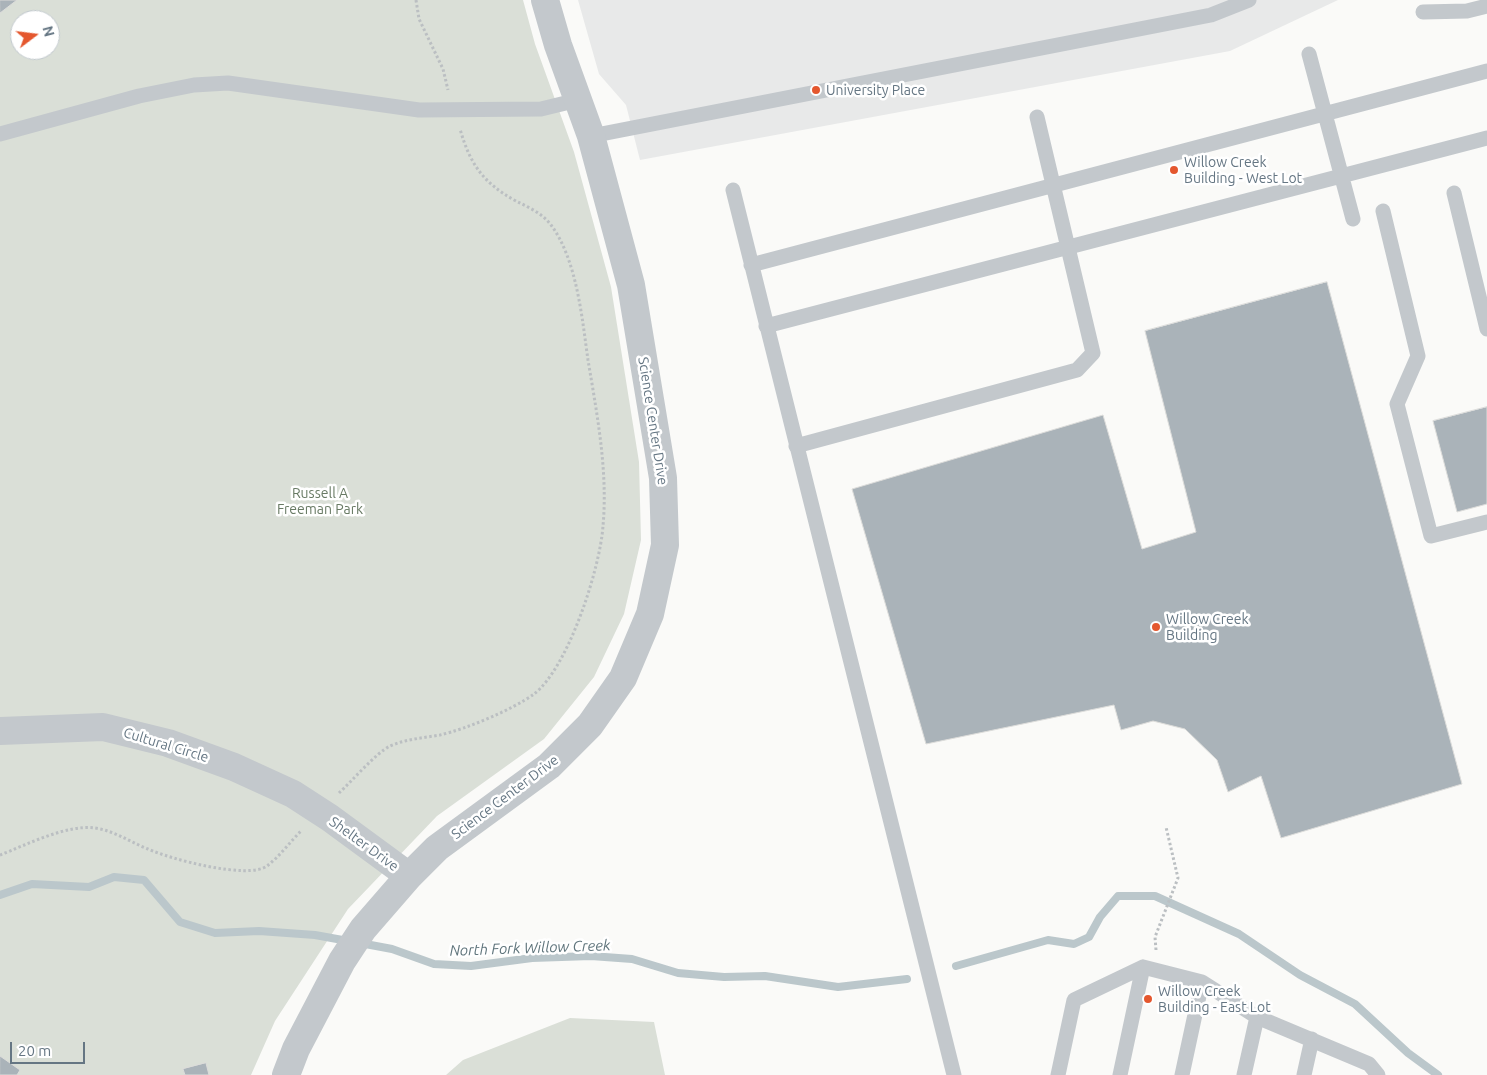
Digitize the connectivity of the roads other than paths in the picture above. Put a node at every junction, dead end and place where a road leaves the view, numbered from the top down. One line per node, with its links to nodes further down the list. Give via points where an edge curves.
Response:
1 (545, 0): 7 (street, Science Center Drive)
2 (1249, 0): 11 (lane, via 1211,15)
3 (1487, 6): 4 (lane, via 1467,11)
4 (1423, 12)
5 (1309, 54): 8 (lane)
6 (1487, 71): 8 (lane)
7 (578, 100): 10 (lane, via 541,109 419,110 228,83 194,85 139,96); 11 (street, Science Center Drive)
8 (1324, 114): 13 (lane); 14 (lane)
9 (1037, 117): 14 (lane)
10 (0, 134)
11 (591, 136): 27 (street, Science Center Drive, via 631,286 663,478 665,545 650,614 624,678 590,725 549,766 437,848)
12 (1487, 138): 13 (lane)
13 (1341, 176): 18 (lane); 19 (lane)
14 (1053, 185): 19 (lane); 20 (lane)
15 (733, 190): 20 (lane)
16 (1454, 193): 22 (lane)
17 (1383, 211): 24 (lane, via 1418,356 1397,404 1430,536)
18 (1352, 219)
19 (1067, 247): 21 (lane); 23 (lane, via 1092,353 1077,370)
20 (751, 264): 21 (lane)
21 (766, 326): 23 (lane)
22 (1487, 329)
23 (796, 446): 34 (lane)
24 (1487, 522)
25 (0, 732): 26 (street, Cultural Circle, via 103,727 168,743 234,767)
26 (322, 810): 27 (street, Shelter Drive)
27 (409, 876): 33 (street, Science Center Drive, via 362,929 342,961)
28 (1142, 968): 29 (lane); 35 (lane, via 1074,1000); 36 (lane)
29 (1202, 982): 30 (lane); 37 (lane)
30 (1256, 1017): 31 (lane); 38 (lane)
31 (1312, 1039): 32 (lane); 39 (lane)
32 (1371, 1071)
33 (286, 1075)
34 (954, 1075)
35 (1058, 1075)
36 (1120, 1075)
37 (1182, 1075)
38 (1244, 1075)
39 (1304, 1075)

